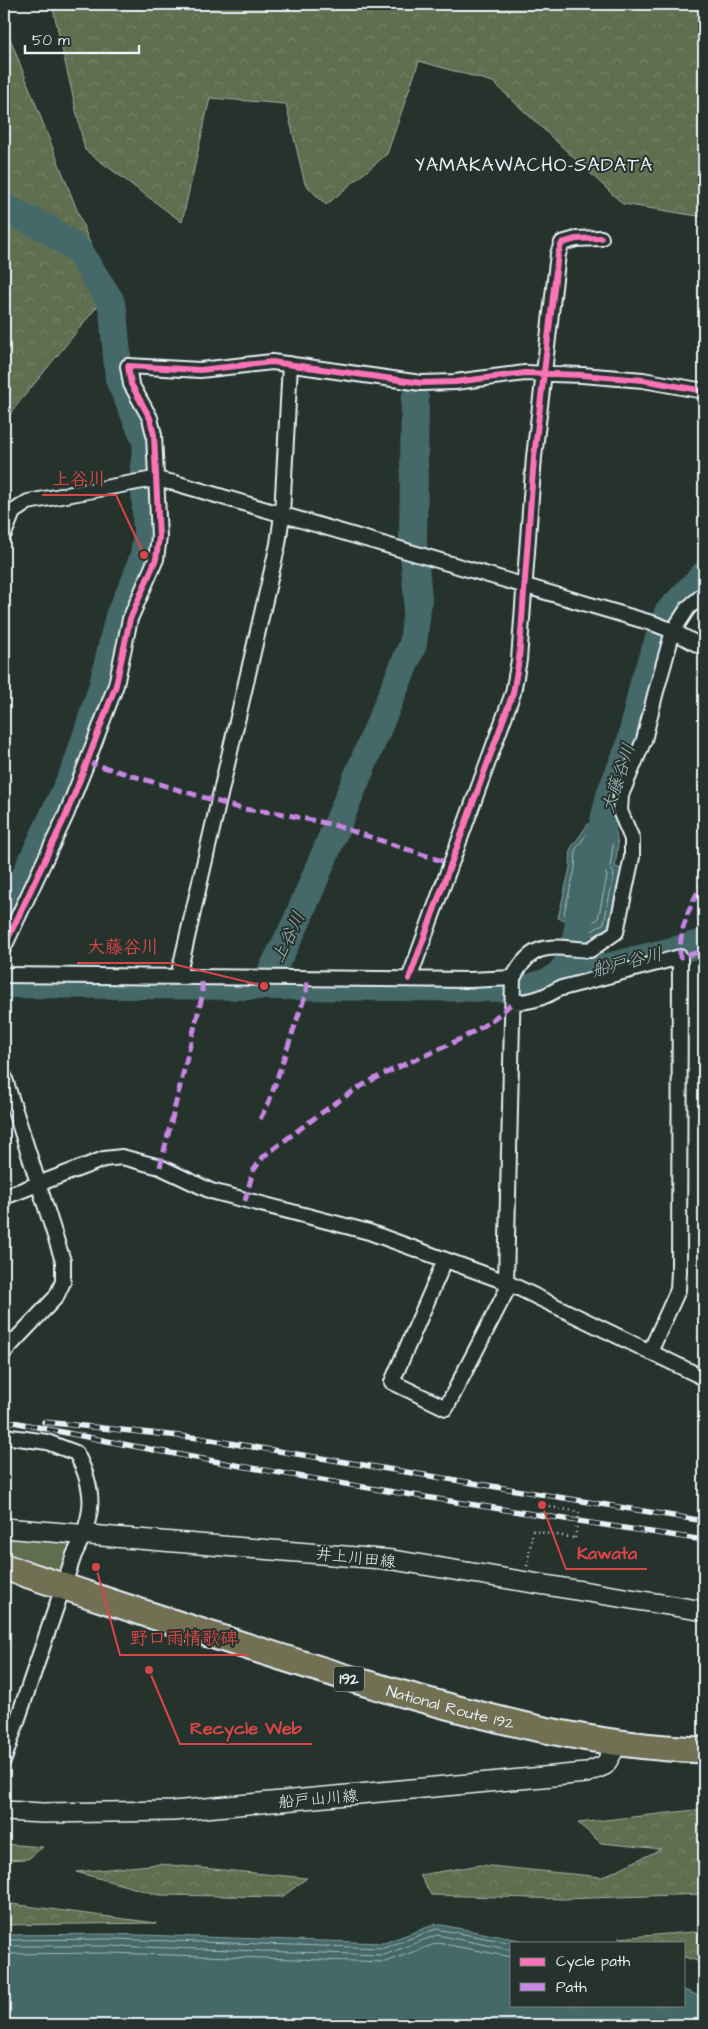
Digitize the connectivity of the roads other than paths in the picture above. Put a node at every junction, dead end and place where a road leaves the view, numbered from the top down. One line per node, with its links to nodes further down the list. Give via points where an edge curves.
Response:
1 (601, 238): 3 (street, via 562,243)
2 (290, 364): 3 (street, via 421,383); 5 (street, via 272,362 200,370 128,366 131,384 150,418 154,435); 6 (street)
3 (543, 374): 4 (street, via 643,380); 8 (street)
4 (704, 391)
5 (147, 480): 6 (street, via 175,483); 7 (street, via 28,502 13,512); 12 (street, via 159,537 156,559 130,619 116,685 66,815)
6 (282, 515): 8 (street); 14 (street, via 268,590)
7 (4, 534)
8 (523, 586): 10 (street); 15 (street, via 519,660 513,693)
9 (704, 594): 10 (street)
10 (665, 628): 11 (street); 16 (street, via 644,740 619,803 632,839 632,857 616,932 590,950 550,946 541,949 520,965)
11 (704, 648)
12 (4, 946)
13 (4, 975): 14 (street)
14 (178, 977): 15 (street)
15 (409, 979): 16 (street)
16 (513, 989): 21 (street); 23 (street, via 530,1002 558,990 680,957 678,1290)
17 (4, 1076): 18 (street)
18 (36, 1183): 19 (street); 20 (street, via 104,1159 122,1157 160,1167 211,1191 369,1232); 22 (street, via 63,1261 63,1282 56,1296)
19 (4, 1197)
20 (445, 1260): 21 (street); 21 (street, via 392,1382 446,1408)
21 (508, 1283): 23 (street)
22 (4, 1352)
23 (650, 1352): 24 (street)
24 (704, 1378)
25 (4, 1436): 27 (street, via 47,1442 76,1453 88,1482 90,1506)
26 (4, 1528): 27 (main road, 井上川田線)
27 (84, 1534): 29 (street); 30 (main road, 井上川田線, via 393,1560)
28 (4, 1567): 29 (highway, National Route 192 / 192)
29 (64, 1587): 31 (highway, National Route 192 / 192, via 314,1668 461,1711); 33 (street)
30 (704, 1610)
31 (618, 1743): 32 (highway, National Route 192 / 192); 34 (main road, 船戸山川線, via 605,1765 586,1773 173,1811)
32 (704, 1750)
33 (4, 1759)
34 (4, 1811)

